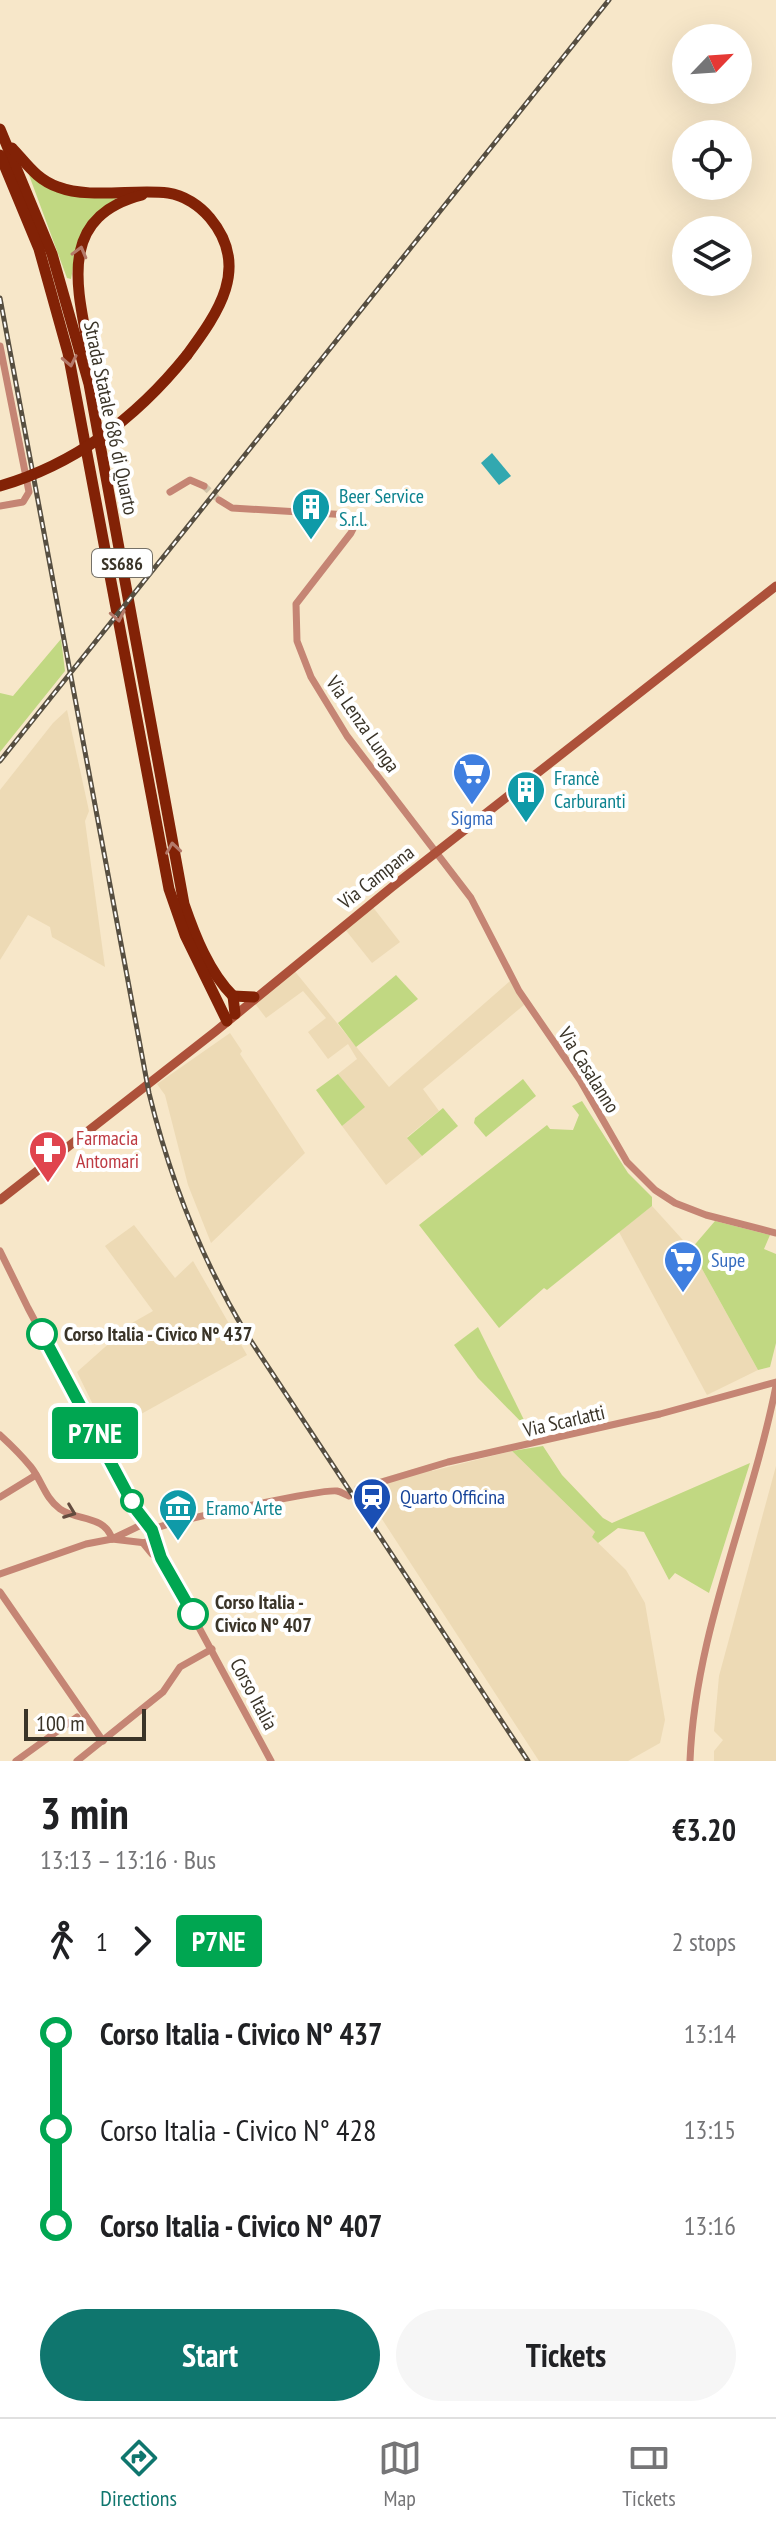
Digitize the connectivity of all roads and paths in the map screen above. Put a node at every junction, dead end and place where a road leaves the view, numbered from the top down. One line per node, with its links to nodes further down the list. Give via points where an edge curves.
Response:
1 (0, 129): 2 (highway, Strada Statale 686 di Quarto / SS686)
2 (6, 143): 4 (highway, via 38,177 61,189); 6 (highway, Strada Statale 686 di Quarto / SS686, via 57,268)
3 (0, 155): 16 (highway, Strada Statale 686 di Quarto / SS686, one-way to 16, via 39,249 68,353 169,889 185,935)
4 (150, 193): 6 (highway, one-way to 4, via 91,361 76,279 82,242 108,209); 7 (highway, bridge, via 170,193 196,205 219,229 228,278 220,307 187,355 138,408 96,442)
5 (0, 346): 11 (street, via 29,492 23,502)
6 (89, 384): 14 (highway, Strada Statale 686 di Quarto / SS686, one-way to 6, via 198,941 180,888)
7 (0, 486)
8 (204, 486): 9 (street, via 190,480)
9 (170, 492)
10 (219, 500): 13 (street, Via Lenza Lunga, via 232,508 345,514 351,519 351,533 296,604 297,641 311,677 347,736)
11 (0, 506)
12 (776, 586): 13 (main road, Via Campana)
13 (437, 852): 15 (main road, Via Campana); 18 (street, Via Casalanno, via 471,898 519,991 580,1080 627,1162 675,1203)
14 (233, 996): 15 (highway); 16 (highway)
15 (254, 997): 16 (main road, Via Campana)
16 (231, 1017): 17 (main road, Via Campana)
17 (0, 1200)
18 (776, 1233)
19 (1, 1254): 26 (street, Corso Italia, via 142,1514)
20 (776, 1384): 23 (street, Via Scarlatti, via 448,1462); 38 (street, via 698,1679)
21 (0, 1435): 22 (street)
22 (36, 1475): 25 (street); 27 (street, one-way to 27, via 54,1504 69,1515 95,1521)
23 (358, 1489)
24 (349, 1496): 26 (street, via 338,1491)
25 (0, 1497)
26 (145, 1529): 27 (street); 28 (street, via 149,1542); 28 (street, via 134,1536); 29 (street, Corso Italia)
27 (112, 1539): 28 (street); 30 (street)
28 (141, 1543): 29 (street, Corso Italia)
29 (161, 1558): 32 (street, Corso Italia)
30 (0, 1574)
31 (0, 1592): 34 (street)
32 (212, 1649): 34 (street, via 180,1667 163,1692); 37 (street, Corso Italia)
33 (77, 1717): 35 (street)
34 (103, 1741): 36 (street)
35 (16, 1761)
36 (77, 1761)
37 (271, 1761)
38 (690, 1761)

